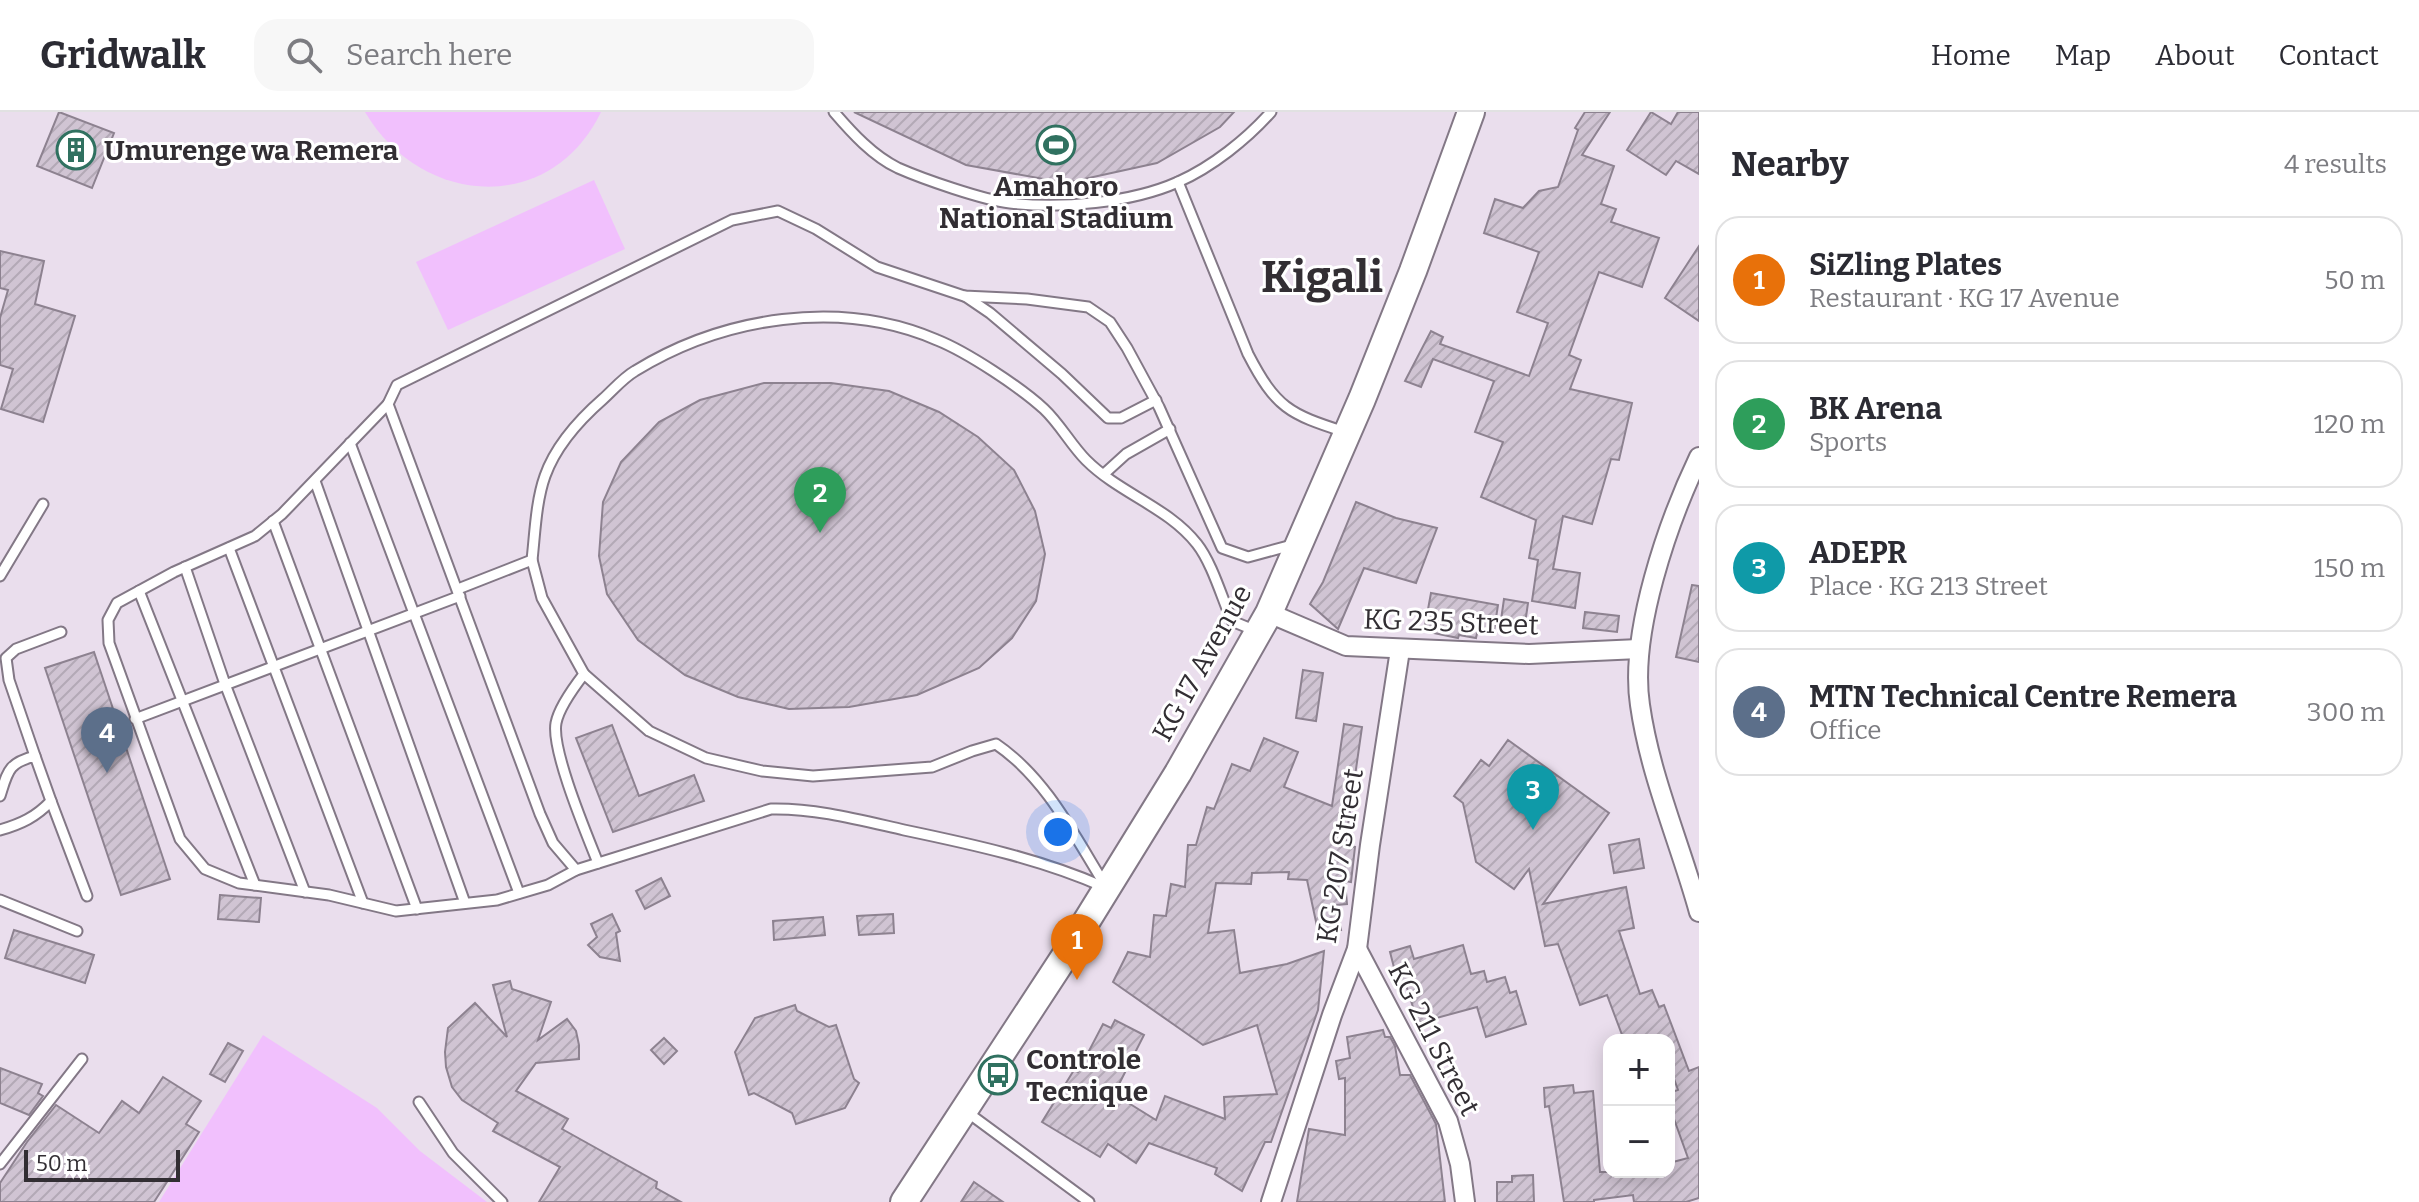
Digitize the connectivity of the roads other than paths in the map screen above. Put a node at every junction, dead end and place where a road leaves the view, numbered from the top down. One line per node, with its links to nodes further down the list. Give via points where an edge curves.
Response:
1 (834, 112): 4 (lane, via 854,137 897,167 1008,203 1069,205)
2 (1271, 112): 4 (lane, via 1218,158)
3 (1471, 112): 9 (street, KG 17 Avenue)
4 (1178, 182): 9 (lane, via 1262,380 1299,417)
5 (964, 296): 6 (lane, via 1108,418 1121,418); 6 (lane, via 1088,307 1110,322); 7 (lane, via 877,267 778,211 732,220 457,353 397,385)
6 (1156, 400): 8 (lane)
7 (388, 404): 10 (lane); 22 (lane)
8 (1170, 429): 12 (lane, via 1126,454); 16 (lane, via 1222,548 1248,557)
9 (1347, 433): 16 (street, KG 17 Avenue)
10 (350, 443): 13 (lane); 23 (lane)
11 (1699, 457): 28 (street, via 1680,497)
12 (1104, 474): 18 (lane, via 1043,408 935,338 824,315 762,322 718,333 633,372 588,412 565,438 545,476); 24 (lane, via 1175,520 1199,547 1232,621)
13 (315, 481): 15 (lane); 25 (lane)
14 (43, 504): 20 (lane)
15 (273, 521): 17 (lane); 27 (lane)
16 (1299, 543): 24 (street, KG 17 Avenue)
17 (229, 548): 19 (lane); 30 (lane)
18 (532, 560): 22 (lane); 31 (lane, via 542,598)
19 (185, 567): 21 (lane); 32 (lane)
20 (0, 576)
21 (139, 591): 33 (lane); 34 (lane, via 117,603 108,620 109,643)
22 (459, 592): 23 (lane); 40 (lane, via 540,814 553,843)
23 (414, 613): 25 (lane); 44 (lane)
24 (1263, 622): 29 (street, KG 235 Street, via 1346,646); 42 (street, KG 17 Avenue)
25 (368, 630): 27 (lane); 48 (lane)
26 (61, 632): 35 (lane, via 6,658)
27 (320, 649): 30 (lane); 49 (lane)
28 (1639, 649): 29 (street, KG 235 Street, via 1529,654); 50 (street, via 1639,703 1654,769)
29 (1400, 650): 52 (street, KG 207 Street)
30 (272, 667): 32 (lane); 47 (lane)
31 (584, 674): 39 (lane, via 556,724 561,758); 42 (lane, via 649,731 706,758 762,771 813,776 932,767 996,744 1019,760 1062,814)
32 (225, 684): 33 (lane); 43 (lane)
33 (182, 701): 34 (lane); 41 (lane)
34 (135, 719): 41 (lane, via 180,839 205,869)
35 (35, 756): 36 (lane, via 9,769); 37 (lane)
36 (0, 796)
37 (51, 801): 38 (lane, via 23,823); 45 (lane)
38 (0, 830)
39 (598, 863): 40 (lane); 42 (lane, via 771,809 800,808 967,843)
40 (576, 870): 44 (lane)
41 (255, 885): 43 (lane)
42 (1107, 888): 55 (street, KG 17 Avenue)
43 (305, 892): 47 (lane)
44 (519, 893): 48 (lane)
45 (87, 896)
46 (0, 900): 51 (lane)
47 (363, 903): 49 (lane, via 396,911)
48 (465, 903): 49 (lane)
49 (417, 909)
50 (1699, 912)
51 (77, 931)
52 (1357, 949): 60 (street, KG 207 Street); 61 (street, KG 211 Street, via 1448,1121)
53 (82, 1059): 56 (lane)
54 (419, 1102): 57 (lane, via 453,1153)
55 (964, 1110): 58 (street, KG 17 Avenue); 59 (lane)
56 (0, 1164)
57 (502, 1202)
58 (904, 1202)
59 (1089, 1202)
60 (1271, 1202)
61 (1465, 1202)

